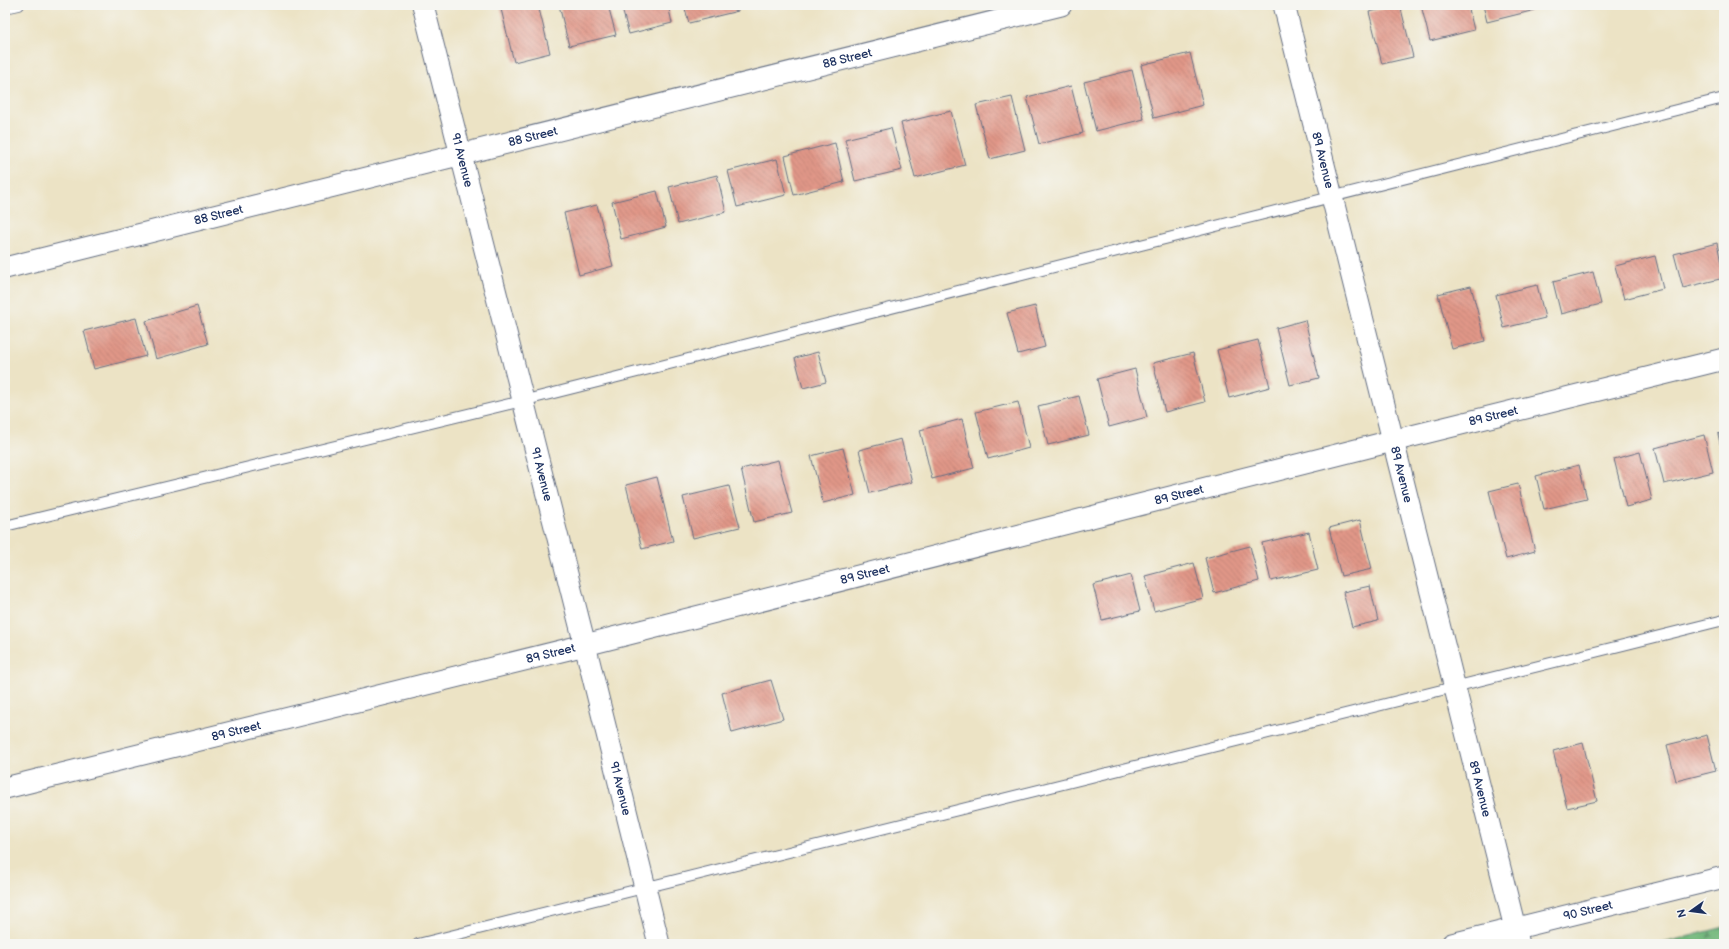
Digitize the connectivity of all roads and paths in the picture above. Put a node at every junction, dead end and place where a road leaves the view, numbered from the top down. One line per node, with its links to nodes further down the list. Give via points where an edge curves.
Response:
1 (19, 5): 5 (lane)
2 (423, 5): 7 (street, 91 Avenue)
3 (1061, 5): 7 (street, 88 Street)
4 (1284, 5): 8 (street, 89 Avenue)
5 (5, 8)
6 (1724, 98): 8 (lane)
7 (460, 155): 9 (street, 88 Street); 11 (street, 91 Avenue)
8 (1333, 196): 11 (lane); 12 (street, 89 Avenue)
9 (5, 268)
10 (1724, 358): 12 (street, 89 Street)
11 (522, 401): 13 (lane); 15 (street, 91 Avenue)
12 (1392, 441): 15 (street, 89 Street); 16 (street, 89 Avenue)
13 (5, 526)
14 (1724, 620): 16 (lane)
15 (585, 645): 17 (street, 89 Street); 19 (street, 91 Avenue)
16 (1455, 687): 19 (lane); 20 (street, 89 Avenue)
17 (5, 788)
18 (1724, 877): 20 (street, 90 Street)
19 (644, 888): 21 (lane); 22 (street, 91 Avenue)
20 (1517, 936): 23 (street, 90 Street)
21 (418, 944)
22 (659, 944)
23 (1452, 944)

